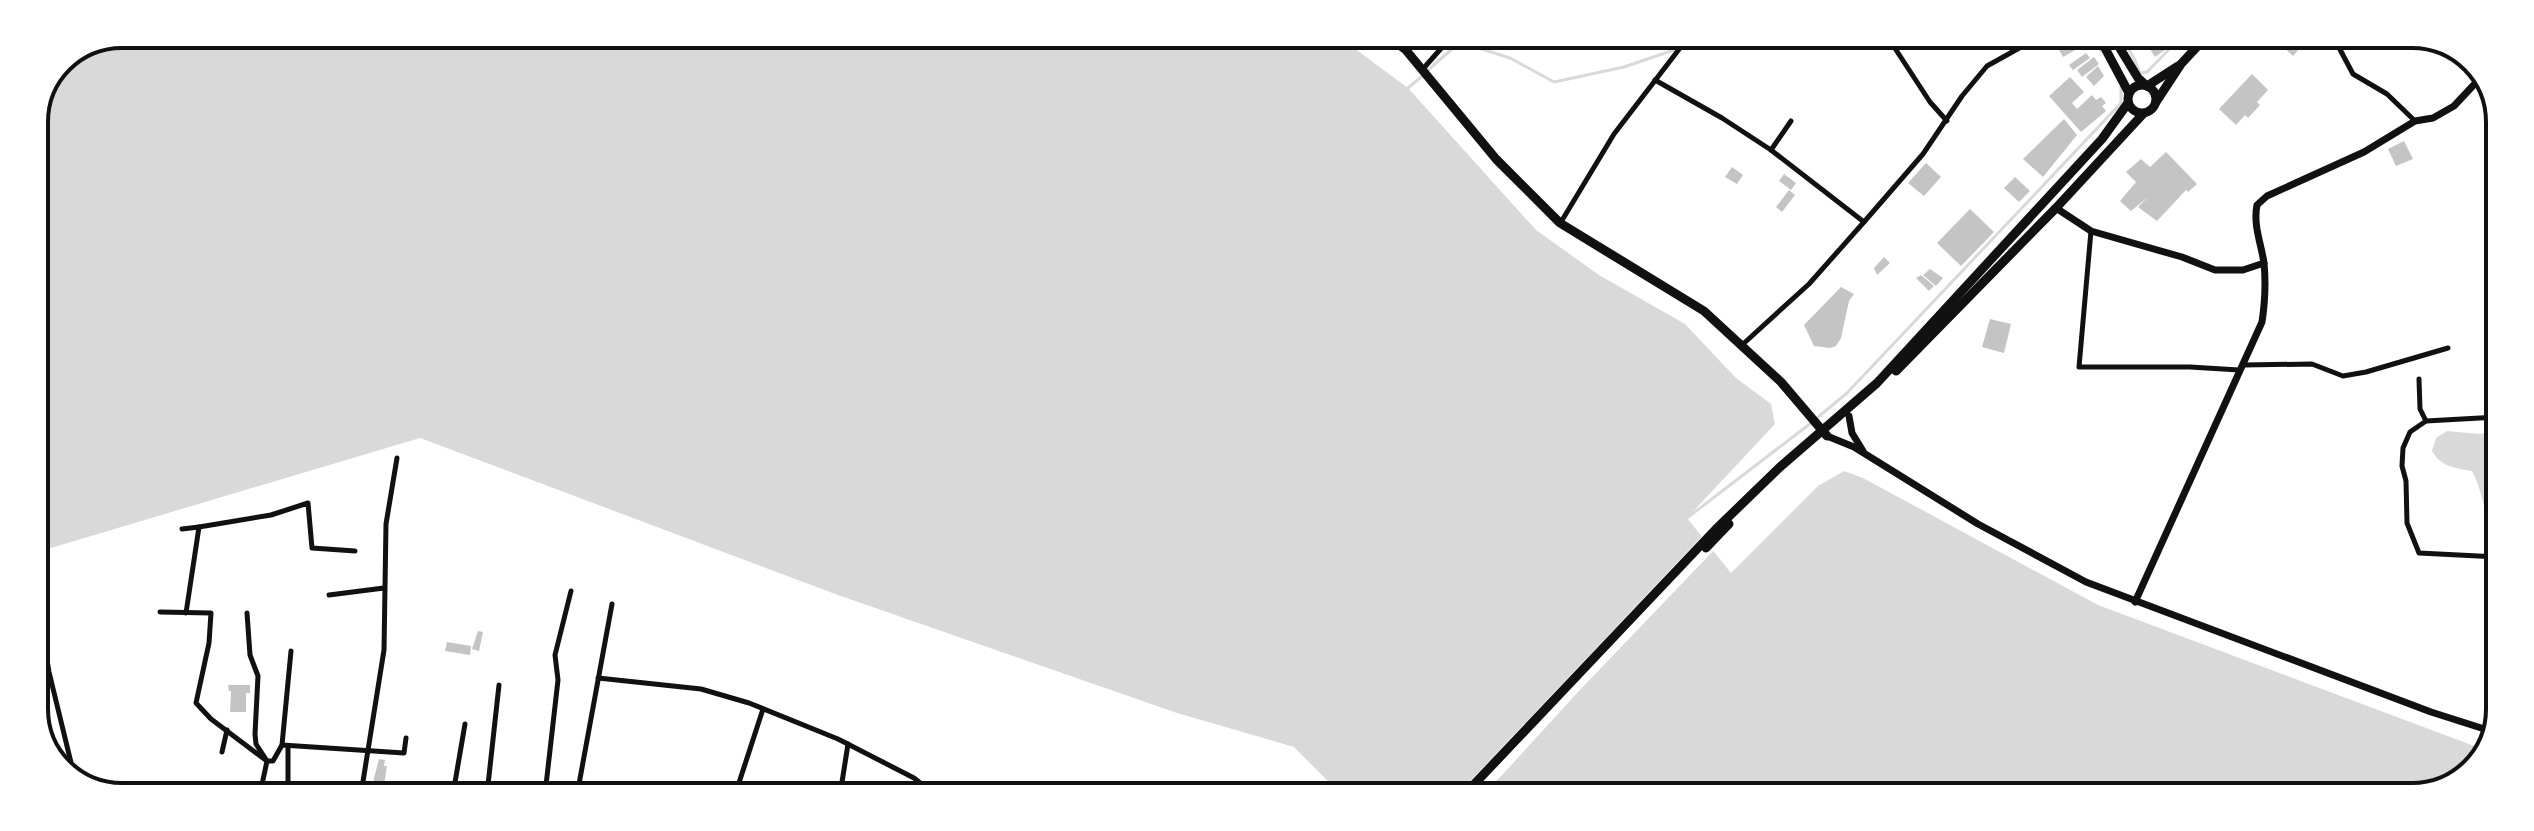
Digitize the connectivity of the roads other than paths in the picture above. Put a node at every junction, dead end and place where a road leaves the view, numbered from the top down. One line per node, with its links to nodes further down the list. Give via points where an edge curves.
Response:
1 (1404, 48): 11 (main road)
2 (1441, 48): 11 (street)
3 (1680, 48): 12 (street)
4 (1895, 48): 19 (street)
5 (2019, 48): 19 (street, via 1987,66)
6 (2104, 48): 15 (main road)
7 (2120, 48): 14 (main road)
8 (2196, 48): 10 (main road)
9 (2339, 48): 20 (street, via 2353,74 2387,94)
10 (2181, 64): 14 (main road); 16 (main road)
11 (1422, 70): 24 (main road, via 1496,159)
12 (1655, 80): 21 (street); 24 (street, via 1614,134)
13 (2475, 83): 20 (street, via 2454,106)
14 (2147, 86): 15 (main road, via 2137,86); 16 (main road, via 2155,92)
15 (2129, 98): 17 (main road, via 2134,111); 35 (main road, via 2094,147)
16 (2156, 102): 17 (main road)
17 (2143, 114): 22 (main road)
18 (1791, 121): 21 (street)
19 (1947, 121): 23 (street)
20 (2415, 121): 26 (street, via 2257,205 2254,218)
21 (1771, 150): 23 (street)
22 (2056, 208): 25 (street); 32 (main road)
23 (1864, 222): 27 (street, via 1809,284)
24 (1560, 223): 27 (main road, via 1704,311)
25 (2091, 231): 26 (street, via 2215,270); 29 (street, via 2079,367)
26 (2264, 263): 29 (street, via 2262,322)
27 (1742, 345): 31 (main road)
28 (2448, 348): 29 (street, via 2343,376 2312,364)
29 (2241, 367): 47 (street)
30 (2419, 379): 34 (street)
31 (1806, 410): 35 (main road); 36 (main road, via 1812,428)
32 (1849, 416): 35 (main road); 37 (street, via 1852,433)
33 (2486, 418): 34 (street)
34 (2426, 421): 43 (street, via 2410,432 2402,466 2407,523 2419,553)
35 (1825, 434): 36 (main road); 37 (street); 41 (main road)
36 (1809, 443): 41 (main road)
37 (1867, 455): 47 (street, via 2041,560)
38 (397, 458): 44 (street, via 386,524)
39 (199, 527): 40 (street); 42 (street, via 308,503 312,548); 50 (street)
40 (182, 529)
41 (1718, 531): 77 (main road); 78 (main road)
42 (355, 551)
43 (2486, 556)
44 (384, 588): 46 (street); 63 (street, via 384,650)
45 (571, 591): 72 (street, via 555,655 558,680)
46 (329, 595)
47 (2135, 602): 58 (street)
48 (612, 604): 54 (street)
49 (160, 612): 50 (street)
50 (186, 613): 59 (street, via 211,613 196,703)
51 (247, 613): 65 (street, via 250,655 258,676 256,744)
52 (291, 651): 62 (street)
53 (48, 666): 66 (street)
54 (598, 678): 56 (street, via 701,689); 73 (street)
55 (499, 685): 71 (street)
56 (763, 709): 61 (street); 74 (street)
57 (465, 724): 70 (street)
58 (2483, 729)
59 (227, 730): 64 (street); 65 (street)
60 (406, 738): 63 (street, via 404,753)
61 (848, 744): 75 (street); 76 (street)
62 (285, 746): 63 (street); 65 (street); 68 (street)
63 (369, 750): 69 (street)
64 (222, 752)
65 (267, 761): 67 (street)
66 (71, 763)
67 (262, 783)
68 (287, 783)
69 (363, 783)
70 (455, 783)
71 (488, 783)
72 (546, 783)
73 (579, 783)
74 (739, 783)
75 (842, 783)
76 (920, 783)
77 (1476, 783)
78 (1483, 783)

